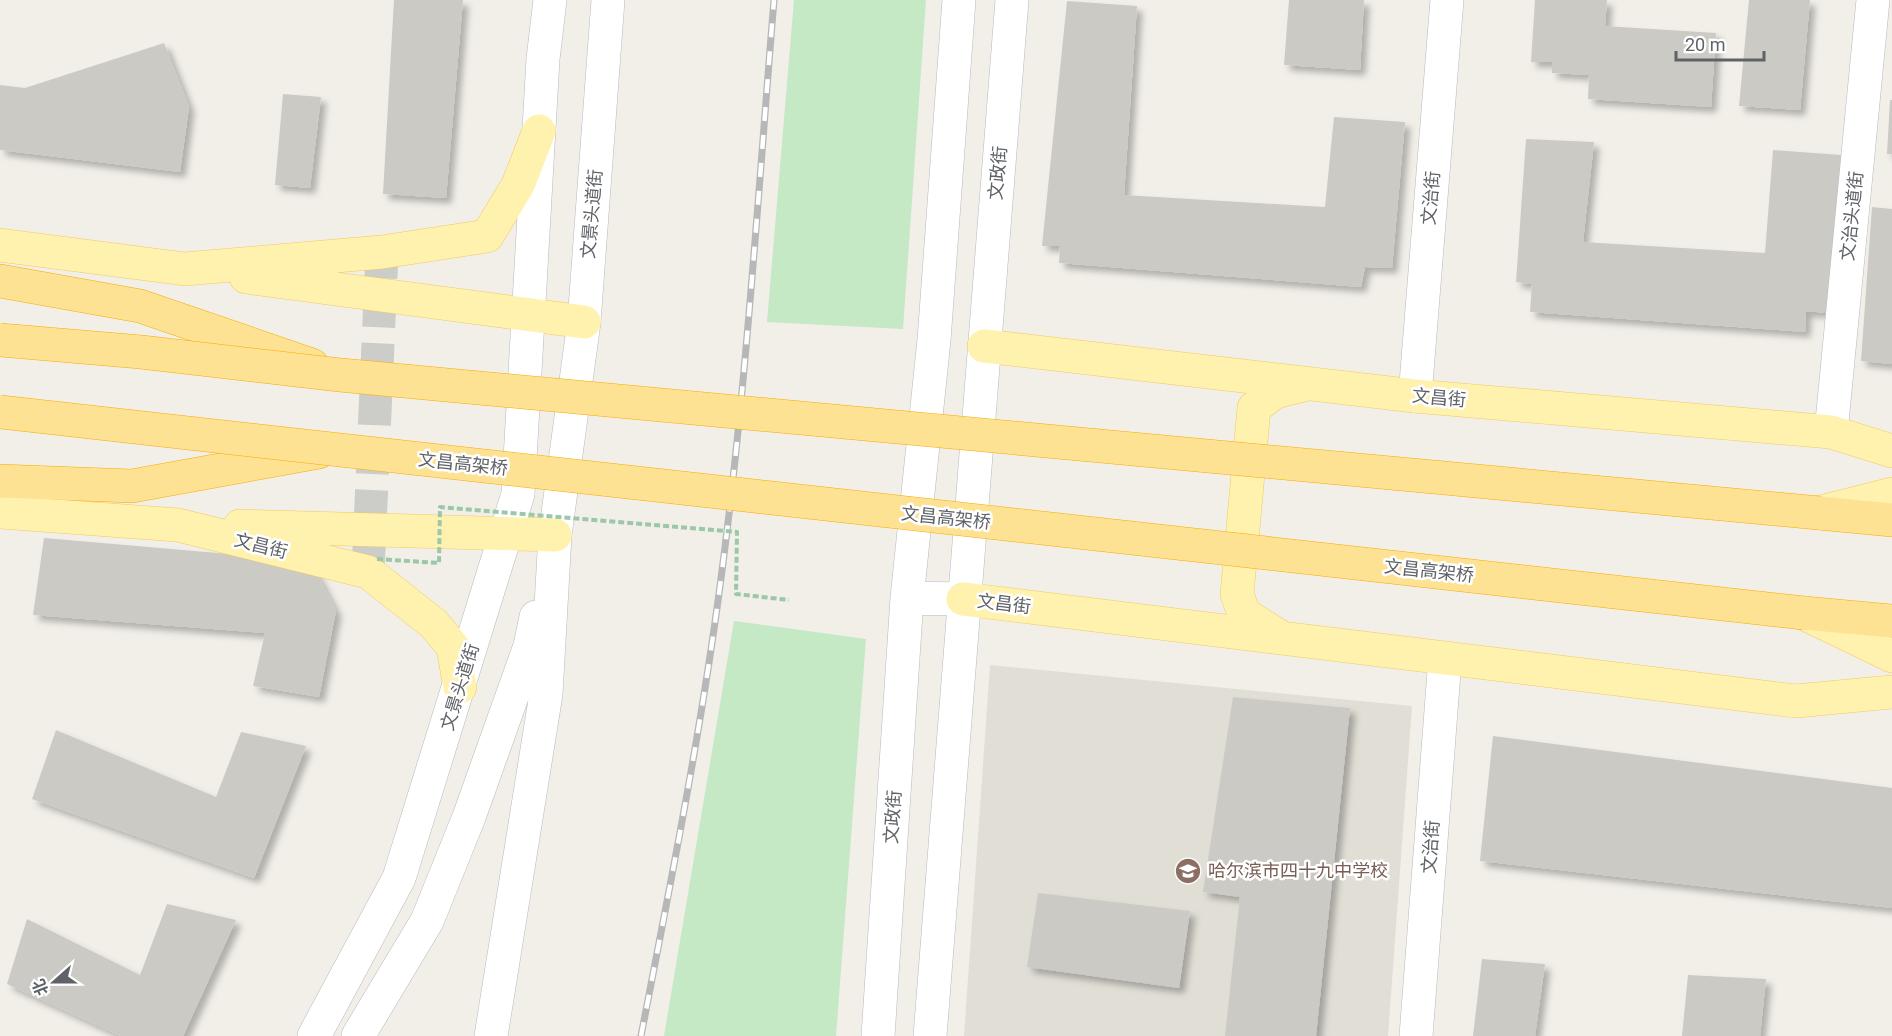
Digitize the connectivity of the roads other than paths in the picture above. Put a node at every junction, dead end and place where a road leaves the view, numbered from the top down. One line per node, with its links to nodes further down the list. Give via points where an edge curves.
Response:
1 (550, 0): 7 (main road, 文景头道街)
2 (608, 0): 12 (main road, 文景头道街)
3 (959, 0): 13 (main road)
4 (1012, 0): 15 (main road, 文政街)
5 (1447, 0): 18 (main road, 文治街)
6 (1873, 0): 20 (main road, 文治头道街)
7 (539, 131): 9 (main road, via 518,185 487,236 382,252); 11 (main road, 文景头道街)
8 (0, 245): 9 (main road)
9 (185, 269): 11 (main road)
10 (0, 281): 16 (highway, bridge, via 140,306)
11 (528, 315): 12 (main road); 29 (main road, 文景头道街, via 518,494); 30 (main road, 文景头道街)
12 (584, 322): 30 (main road, 文景头道街)
13 (934, 339): 15 (main road); 31 (main road, 文政街)
14 (0, 340): 16 (highway, bridge)
15 (984, 346): 17 (main road, 文昌街); 32 (main road, 文政街)
16 (340, 375): 26 (highway, bridge)
17 (1312, 384): 18 (main road, 文昌街); 35 (main road, via 1275,392 1254,408 1237,594 1244,614)
18 (1415, 396): 20 (main road, 文昌街)
19 (0, 412): 21 (highway, 文昌高架桥, bridge)
20 (1831, 432): 22 (main road, 文昌街)
21 (332, 449): 23 (highway, bridge, via 132,486); 33 (highway, 文昌高架桥, bridge)
22 (1892, 451)
23 (0, 481)
24 (1892, 494): 26 (main road)
25 (0, 512): 28 (main road, 文昌街)
26 (1820, 513): 27 (highway)
27 (1892, 520)
28 (178, 525): 29 (main road); 38 (main road, 文昌街, via 368,572 434,624 453,647)
29 (506, 533): 30 (main road); 38 (main road, 文景头道街)
30 (555, 535): 41 (main road, 文景头道街, via 530,646 469,818 427,921); 42 (main road, 文景头道街, via 546,694)
31 (907, 598): 32 (main road); 43 (main road, 文政街)
32 (963, 599): 35 (main road, 文昌街); 44 (main road)
33 (1804, 613): 34 (highway, 文昌高架桥); 36 (main road)
34 (1892, 621)
35 (1284, 639): 37 (main road, 文昌街)
36 (1892, 656)
37 (1445, 659): 39 (main road, 文昌街, via 1796,701); 45 (main road, 文治街)
38 (460, 687): 40 (main road, 文景头道街, via 399,879)
39 (1892, 692)
40 (314, 1036)
41 (358, 1036)
42 (491, 1036)
43 (878, 1036)
44 (930, 1036)
45 (1416, 1036)

